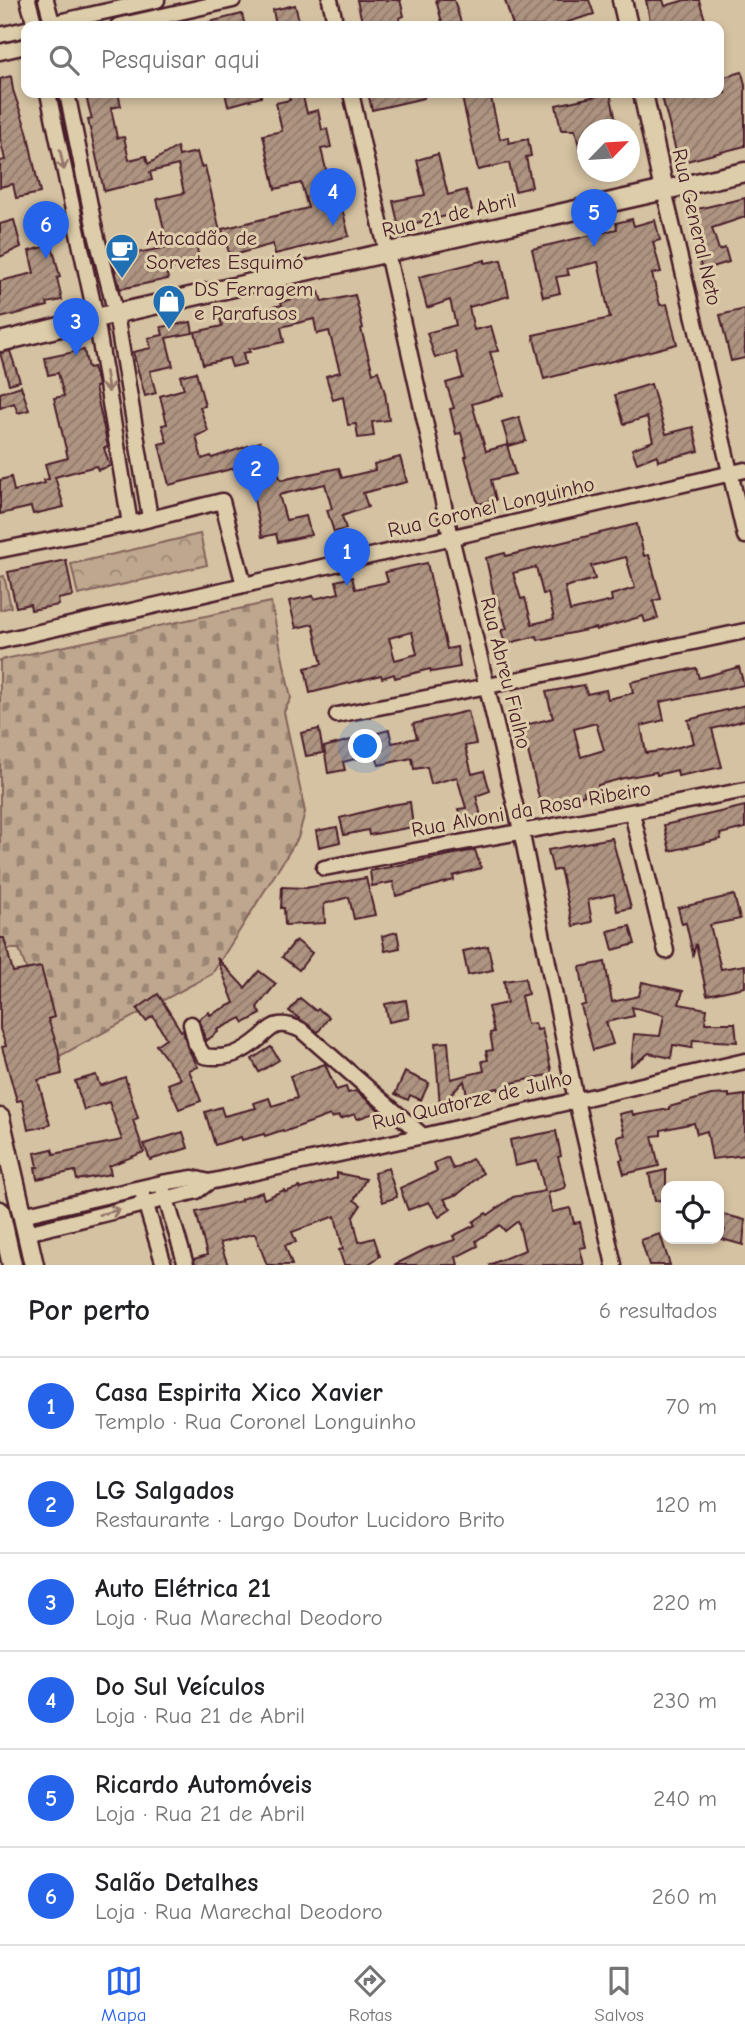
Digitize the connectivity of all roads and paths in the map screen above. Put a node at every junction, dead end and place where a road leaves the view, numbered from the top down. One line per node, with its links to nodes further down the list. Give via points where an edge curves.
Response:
1 (28, 0): 8 (street)
2 (46, 0): 9 (street)
3 (157, 0): 10 (street)
4 (233, 0): 7 (street)
5 (330, 0): 12 (street)
6 (622, 0): 13 (street)
7 (206, 3): 11 (street)
8 (33, 21)
9 (49, 21)
10 (66, 21)
11 (137, 21)
12 (335, 21)
13 (627, 21)
14 (21, 30): 15 (street)
15 (0, 35)
16 (21, 48): 17 (street)
17 (0, 52)
18 (49, 98): 23 (street)
19 (68, 98): 22 (street)
20 (352, 98): 28 (street, Rua Abreu Fialho)
21 (644, 98): 25 (street, Rua General Neto)
22 (72, 116): 23 (street); 26 (street)
23 (54, 121): 27 (street, one-way to 27)
24 (745, 172): 25 (street, Rua 21 de Abril)
25 (664, 190): 28 (street, Rua 21 de Abril); 32 (street, Rua General Neto)
26 (95, 230): 27 (street); 29 (street)
27 (78, 234): 30 (street)
28 (386, 252): 29 (street, Rua 21 de Abril); 36 (street, Rua Abreu Fialho)
29 (116, 314): 30 (street, Rua 21 de Abril); 33 (street)
30 (96, 318): 31 (street, Rua 21 de Abril); 34 (street, one-way to 34)
31 (0, 342)
32 (738, 472): 35 (street, Rua General Neto); 36 (street, Rua Coronel Longuinho)
33 (150, 518): 34 (street); 38 (street, via 222,501)
34 (131, 524): 37 (street)
35 (745, 536)
36 (451, 537): 38 (street, Rua Coronel Longuinho); 41 (street, Rua Abreu Fialho)
37 (0, 550)
38 (244, 585): 40 (street, Rua Coronel Longuinho)
39 (745, 631): 41 (street)
40 (0, 641)
41 (488, 686): 42 (street); 45 (street, Rua Abreu Fialho)
42 (337, 715)
43 (745, 790): 44 (street, Rua Alvoni da Rosa Ribeiro)
44 (632, 813): 45 (street, Rua Alvoni da Rosa Ribeiro); 47 (street)
45 (521, 830): 46 (street, Rua Alvoni da Rosa Ribeiro); 50 (street, Rua Abreu Fialho)
46 (324, 868)
47 (666, 951)
48 (191, 1024): 52 (street, via 204,1056 219,1059 236,1055 273,1027 301,1030)
49 (745, 1061): 50 (street, Rua Quatorze de Julho)
50 (576, 1100): 52 (street, Rua Quatorze de Julho); 68 (street, Rua Abreu Fialho)
51 (0, 1118): 59 (street)
52 (423, 1136): 54 (street, Rua Quatorze de Julho)
53 (162, 1182): 54 (street, Rua Quatorze de Julho, via 193,1178); 55 (street, Rua Quatorze de Julho); 56 (street)
54 (209, 1182): 56 (street, Rua Quatorze de Julho, via 197,1191)
55 (140, 1187): 57 (street); 58 (street, Rua Quatorze de Julho)
56 (166, 1199): 57 (street, Rua Quatorze de Julho); 67 (street)
57 (145, 1203): 61 (street, Rua Quatorze de Julho, one-way to 57); 66 (street)
58 (67, 1205): 59 (street, Rua Quatorze de Julho); 61 (street)
59 (22, 1215): 60 (street, Rua Quatorze de Julho); 62 (street)
60 (1, 1217): 63 (street)
61 (70, 1222): 62 (street, Rua Quatorze de Julho)
62 (27, 1233): 63 (street, Rua Quatorze de Julho); 65 (street)
63 (3, 1238): 64 (street)
64 (12, 1265)
65 (34, 1265)
66 (164, 1265)
67 (186, 1265)
68 (614, 1265)

